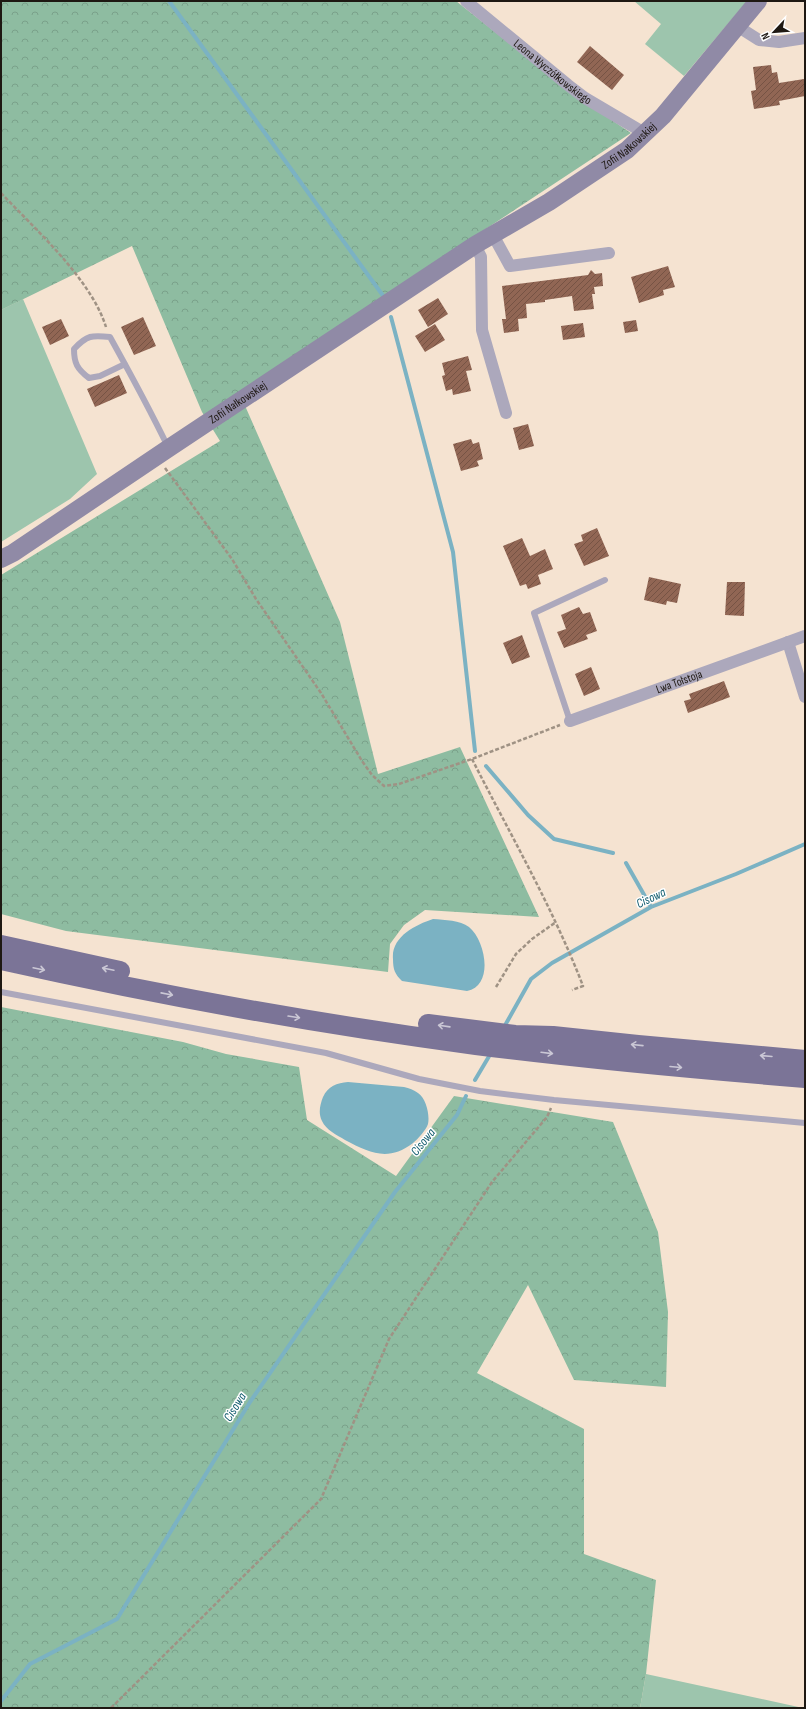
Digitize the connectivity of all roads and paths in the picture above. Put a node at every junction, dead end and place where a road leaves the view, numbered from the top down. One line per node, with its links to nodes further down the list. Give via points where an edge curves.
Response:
1 (466, 1): 5 (street, Leona Wyczółkowskiego, via 585,98)
2 (758, 1): 3 (street, Zofii Nałkowskiej)
3 (737, 26): 4 (street, via 759,40 779,42); 5 (street, Zofii Nałkowskiej)
4 (805, 38)
5 (646, 134): 7 (street, Zofii Nałkowskiej, via 607,165)
6 (1, 193): 10 (path, via 70,265 89,293)
7 (493, 235): 8 (street, Zofii Nałkowskiej); 9 (street, via 510,266)
8 (475, 245): 12 (street, via 481,256 482,330); 13 (street, Zofii Nałkowskiej)
9 (609, 253)
10 (110, 337): 11 (lane); 11 (lane, via 93,335 82,340 74,349 74,361 79,370 89,378 100,376)
11 (125, 364): 13 (lane)
12 (506, 413)
13 (163, 452): 14 (street, Zofii Nałkowskiej); 20 (path, via 372,775 384,786 399,784)
14 (1, 559)
15 (605, 580): 19 (lane, via 534,613)
16 (805, 636): 17 (street, Lwa Tołstoja)
17 (788, 642): 18 (street); 19 (street, Lwa Tołstoja)
18 (805, 697)
19 (570, 721): 20 (path)
20 (472, 760): 21 (path)
21 (556, 922): 24 (path, via 516,954); 25 (path, via 583,986)
22 (1, 946): 27 (main road, one-way to 22, via 125,972)
23 (1, 960): 27 (main road, one-way to 27, via 266,1013)
24 (496, 987)
25 (572, 990)
26 (1, 992): 31 (lane, via 326,1053 427,1081 480,1091)
27 (479, 1038): 28 (main road)
28 (512, 1042): 29 (main road, one-way to 28, via 553,1036); 30 (main road, one-way to 30, via 632,1063)
29 (805, 1060)
30 (805, 1078)
31 (554, 1100): 32 (lane); 33 (path, via 547,1117 492,1182 389,1339 321,1499)
32 (805, 1123)
33 (111, 1708)

